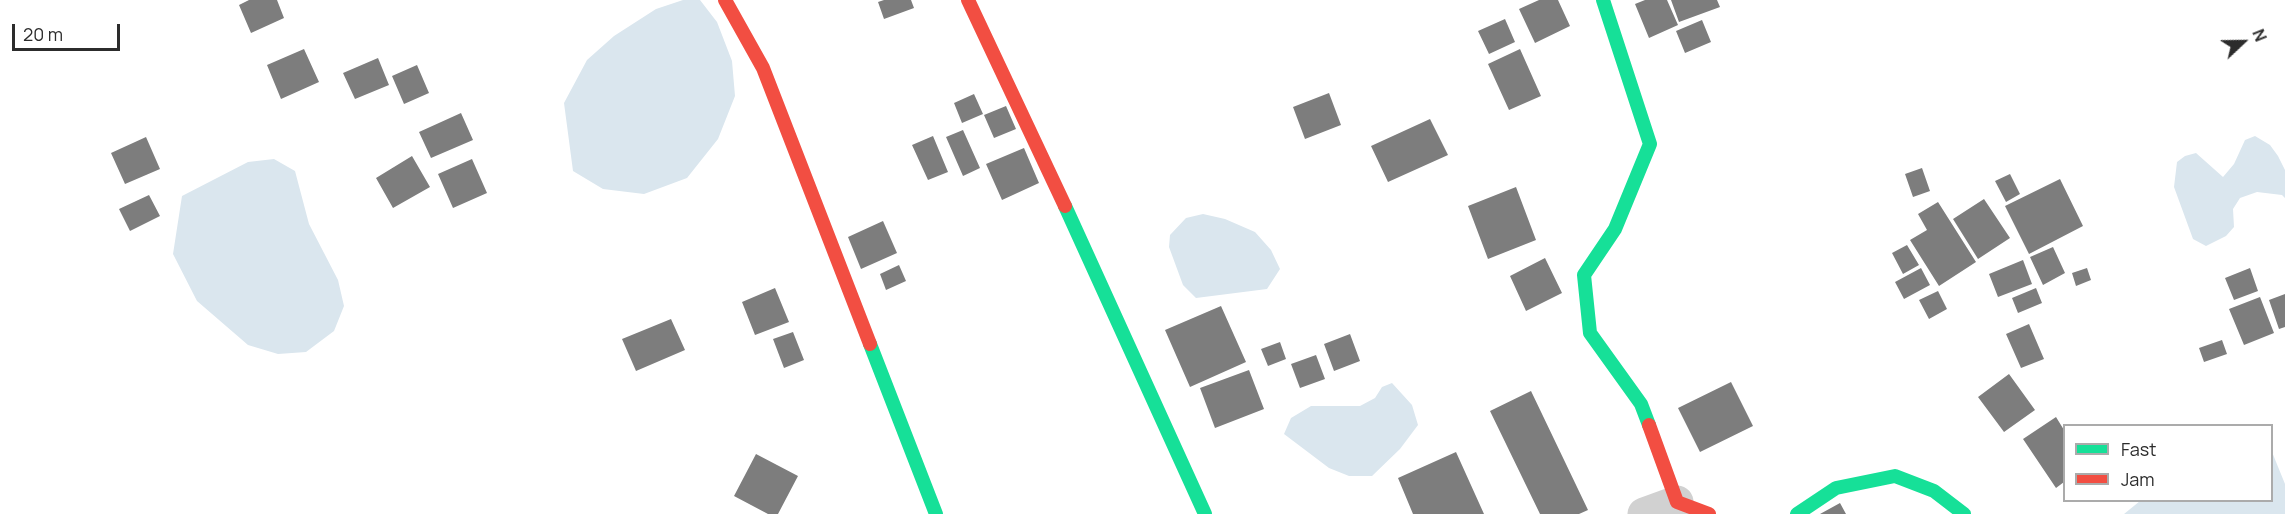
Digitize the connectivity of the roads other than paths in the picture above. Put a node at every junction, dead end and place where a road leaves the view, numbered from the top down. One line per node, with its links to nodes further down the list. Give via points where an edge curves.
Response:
1 (724, 0): 5 (street, via 763,68)
2 (968, 0): 6 (street)
3 (1603, 0): 4 (street, via 1650,144 1615,229 1584,275 1590,333 1641,404)
4 (1677, 502): 7 (street); 8 (street)
5 (936, 514)
6 (1205, 514)
7 (1644, 514)
8 (1709, 514)
9 (1797, 514): 10 (street, via 1836,488 1895,476 1934,491)
10 (1964, 514)

